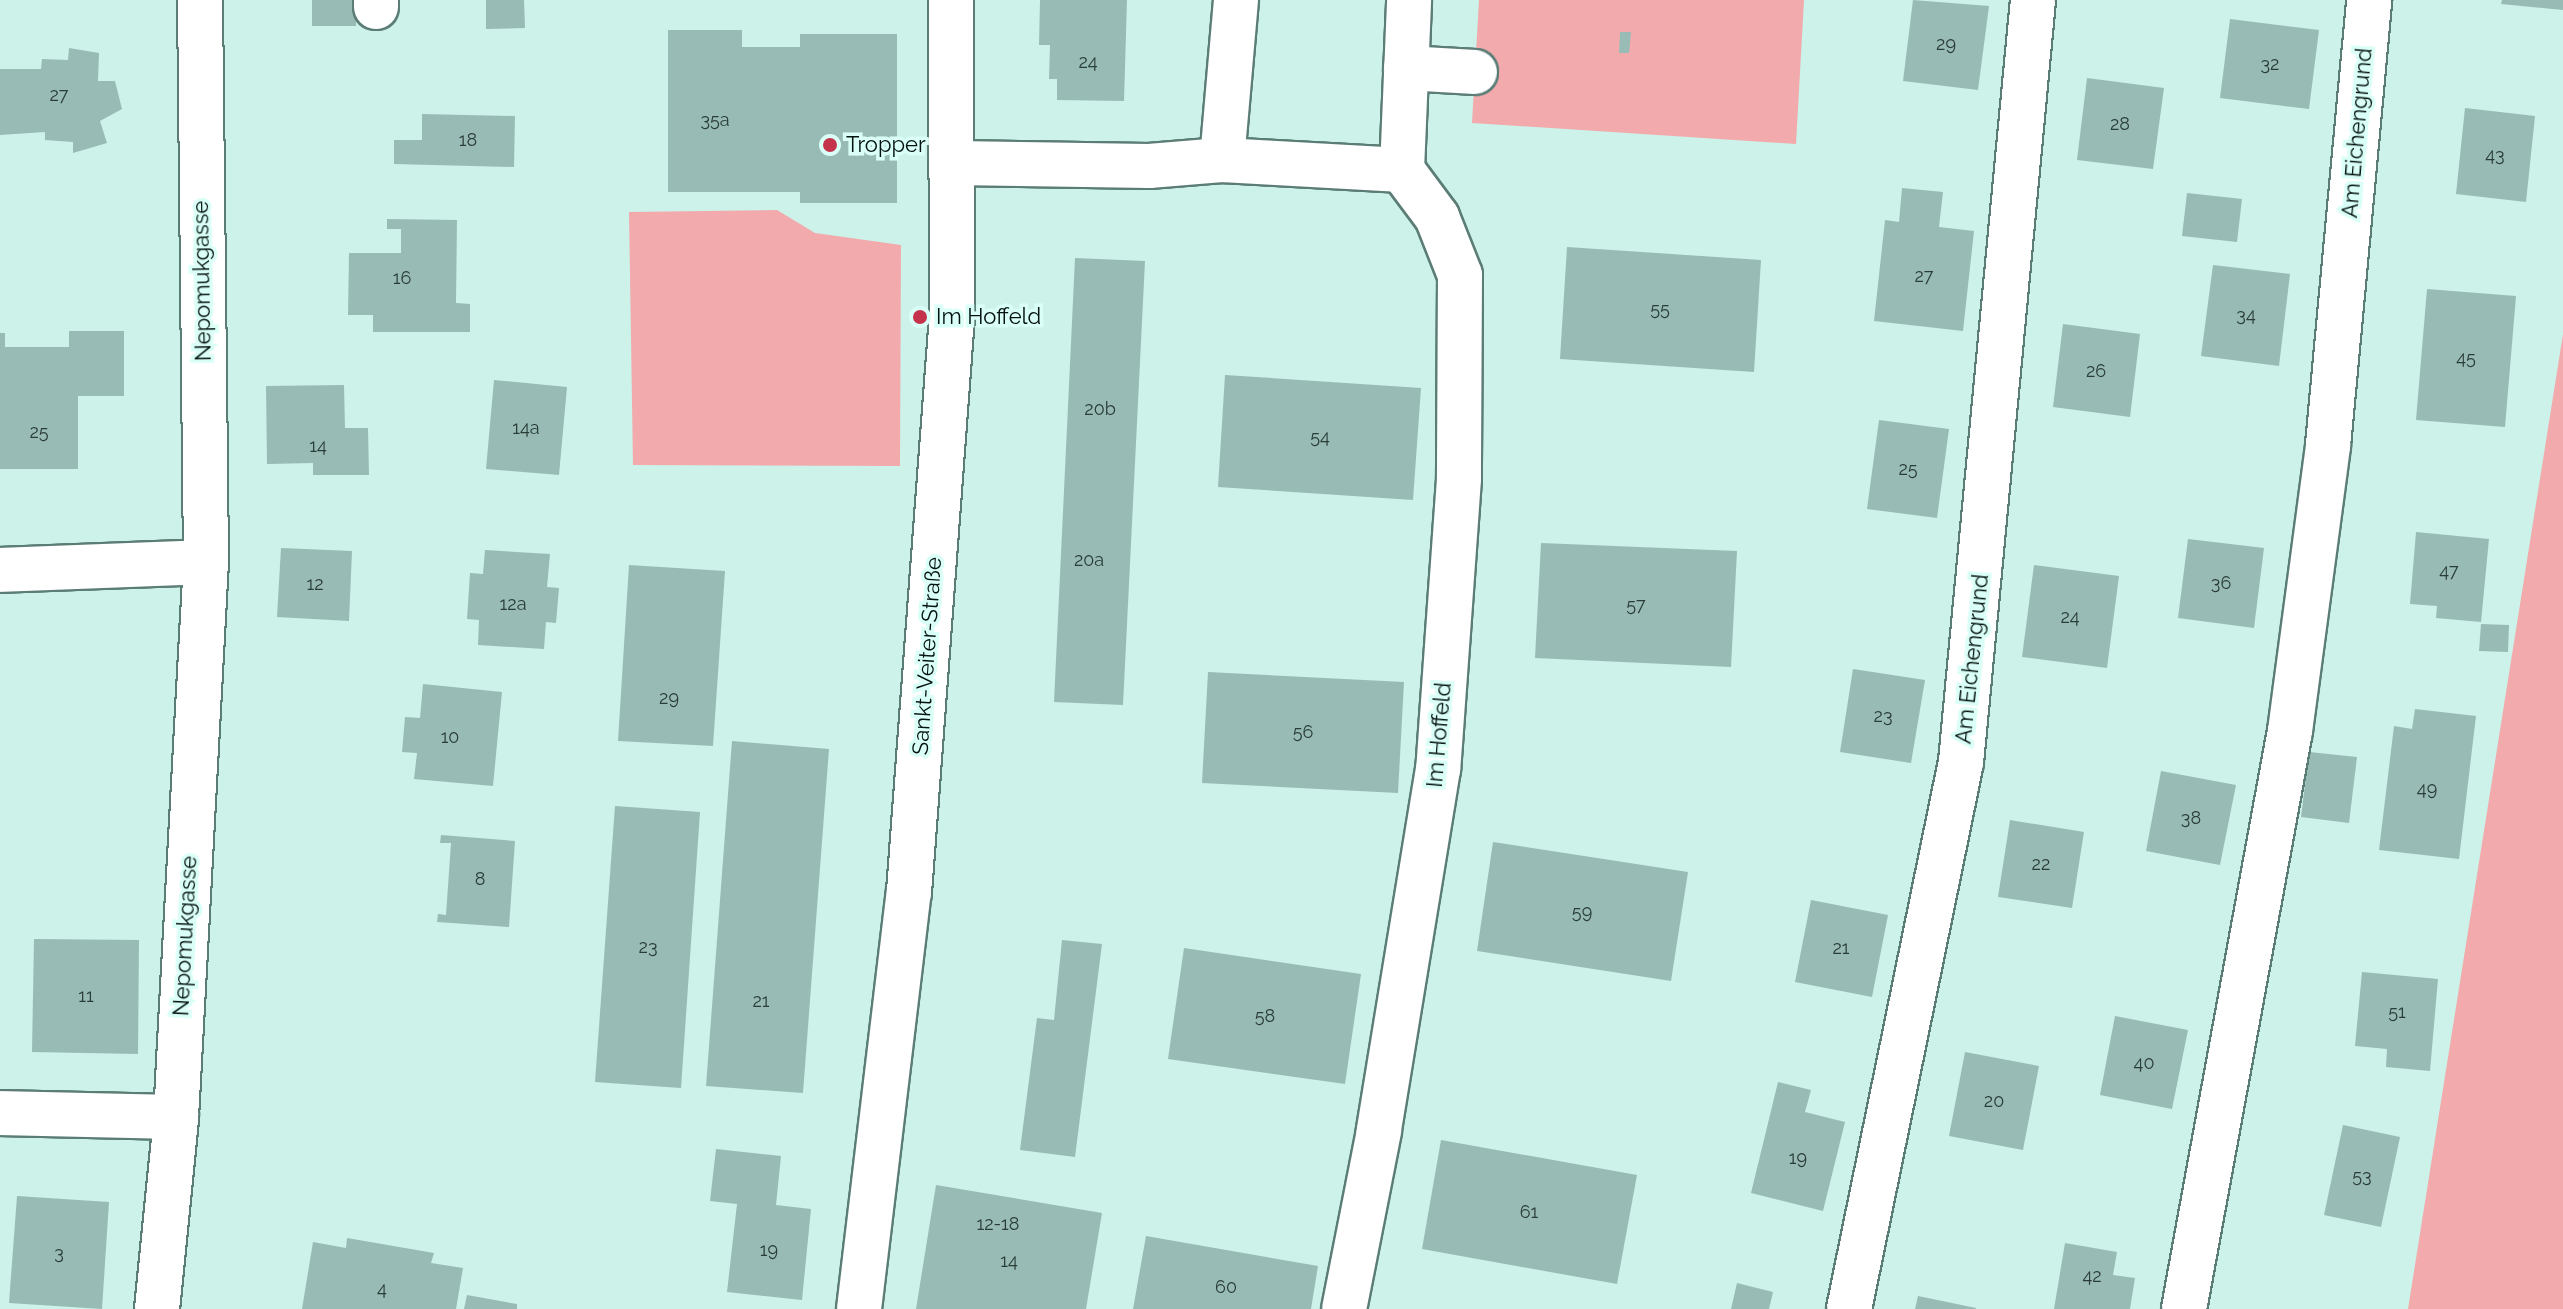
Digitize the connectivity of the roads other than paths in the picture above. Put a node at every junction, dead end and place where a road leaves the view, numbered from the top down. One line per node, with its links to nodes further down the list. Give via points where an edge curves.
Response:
1 (200, 0): 12 (street, Nepomukgasse)
2 (951, 0): 10 (street, Sankt-Veiter-Straße)
3 (1236, 0): 9 (street)
4 (1409, 0): 7 (street)
5 (2033, 0): 19 (street, Am Eichengrund, via 1961,762)
6 (2369, 0): 20 (street, Am Eichengrund, via 2328,445 2290,731)
7 (1406, 68): 8 (street); 11 (street)
8 (1475, 72)
9 (1222, 160): 10 (street, via 1149,166); 11 (street)
10 (955, 163): 17 (street, Sankt-Veiter-Straße, via 952,316 909,892)
11 (1402, 170): 18 (street, Im Hoffeld, via 1437,217 1460,275 1459,479 1438,769)
12 (206, 562): 13 (street); 15 (street, Nepomukgasse)
13 (0, 570)
14 (0, 1113): 15 (street)
15 (176, 1117): 16 (street, Nepomukgasse)
16 (157, 1309)
17 (859, 1309)
18 (1344, 1309)
19 (1849, 1309)
20 (2184, 1309)

